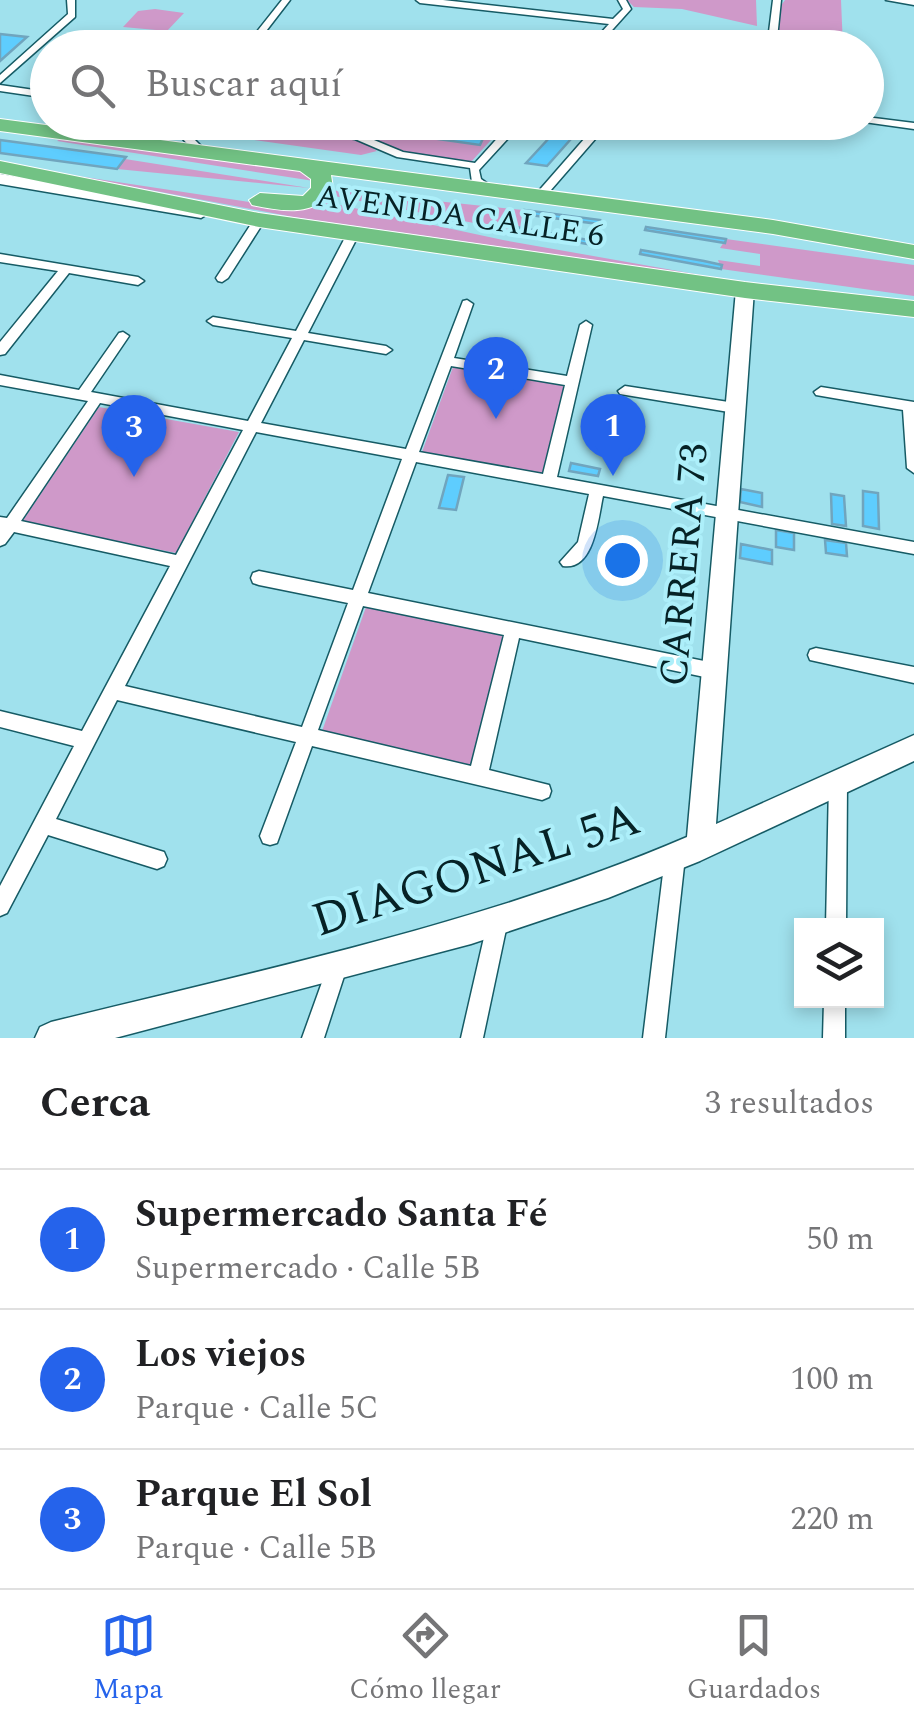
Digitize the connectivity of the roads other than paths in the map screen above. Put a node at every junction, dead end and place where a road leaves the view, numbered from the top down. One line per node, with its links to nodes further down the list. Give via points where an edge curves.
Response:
1 (71, 0): 9 (street, via 72,15)
2 (286, 0): 10 (street)
3 (420, 0): 8 (street)
4 (777, 0): 12 (street)
5 (890, 0): 6 (street)
6 (914, 2)
7 (625, 3): 8 (street)
8 (616, 22): 11 (street)
9 (55, 30)
10 (262, 30)
11 (608, 30)
12 (773, 30)
13 (30, 53): 14 (street)
14 (0, 80)
15 (0, 88): 16 (street)
16 (30, 92)
17 (884, 122): 19 (street)
18 (0, 125): 20 (highway, AVENIDA CALLE 6)
19 (914, 126)
20 (30, 129)
21 (115, 140): 26 (highway, AVENIDA CALLE 6)
22 (189, 140): 26 (street)
23 (366, 140): 29 (street, via 401,155)
24 (501, 140): 29 (street)
25 (589, 140): 34 (street)
26 (200, 151): 27 (highway, AVENIDA CALLE 6)
27 (304, 164): 28 (highway, via 322,177 322,190 313,200 286,205); 33 (highway, AVENIDA CALLE 6)
28 (0, 166): 35 (highway, AVENIDA CALLE 6)
29 (476, 166): 33 (street, via 476,180)
30 (0, 179): 31 (street)
31 (22, 182): 32 (street); 35 (street)
32 (0, 189)
33 (490, 189): 34 (highway, AVENIDA CALLE 6)
34 (540, 196): 36 (highway, AVENIDA CALLE 6)
35 (259, 220): 37 (highway, AVENIDA CALLE 6); 42 (street)
36 (772, 226): 38 (highway); 39 (highway, AVENIDA CALLE 6)
37 (353, 234): 44 (highway, AVENIDA CALLE 6); 50 (street)
38 (914, 242)
39 (914, 252)
40 (0, 258): 41 (street)
41 (66, 270): 43 (street); 53 (street)
42 (222, 278)
43 (138, 282)
44 (745, 290): 46 (highway, AVENIDA CALLE 6); 48 (highway); 61 (street, CARRERA 73)
45 (467, 304): 54 (street)
46 (914, 308)
47 (213, 321): 50 (street)
48 (914, 322)
49 (586, 325): 56 (street)
50 (300, 335): 52 (street); 62 (street)
51 (123, 336): 59 (street)
52 (386, 350)
53 (0, 351)
54 (446, 361): 56 (street); 63 (street)
55 (0, 380): 59 (street)
56 (572, 382): 65 (street)
57 (626, 391): 61 (street)
58 (820, 392): 60 (street)
59 (90, 396): 62 (street); 68 (street)
60 (912, 406): 64 (street)
61 (736, 408): 67 (street, CARRERA 73)
62 (252, 426): 63 (street); 71 (street)
63 (411, 456): 65 (street); 74 (street)
64 (914, 468)
65 (549, 481): 66 (street)
66 (597, 490): 67 (street); 72 (street, via 584,546)
67 (727, 514): 70 (street); 77 (street, CARRERA 73)
68 (5, 524): 69 (street); 71 (street)
69 (0, 540)
70 (914, 548)
71 (181, 562): 79 (street)
72 (568, 562)
73 (259, 578): 74 (street)
74 (358, 598): 75 (street); 81 (street)
75 (512, 630): 77 (street); 84 (street)
76 (816, 655): 78 (street)
77 (714, 671): 89 (street, CARRERA 73)
78 (914, 675)
79 (113, 690): 81 (street); 82 (street)
80 (0, 720): 82 (street)
81 (307, 736): 84 (street); 88 (street)
82 (87, 741): 87 (street)
83 (914, 748): 85 (street, DIAGONAL 5A)
84 (478, 776): 86 (street)
85 (838, 782): 89 (street, DIAGONAL 5A); 93 (street)
86 (542, 791)
87 (43, 824): 90 (street); 91 (street)
88 (270, 836)
89 (688, 852): 92 (street, DIAGONAL 5A); 100 (street, CARRERA 73)
90 (157, 859)
91 (1, 900)
92 (498, 918): 94 (street, DIAGONAL 5A); 99 (street)
93 (836, 918)
94 (337, 966): 96 (street, DIAGONAL 5A); 98 (street)
95 (835, 1008): 101 (street)
96 (126, 1028): 97 (street, DIAGONAL 5A)
97 (52, 1038)
98 (313, 1038)
99 (472, 1038)
100 (654, 1038)
101 (834, 1038)

